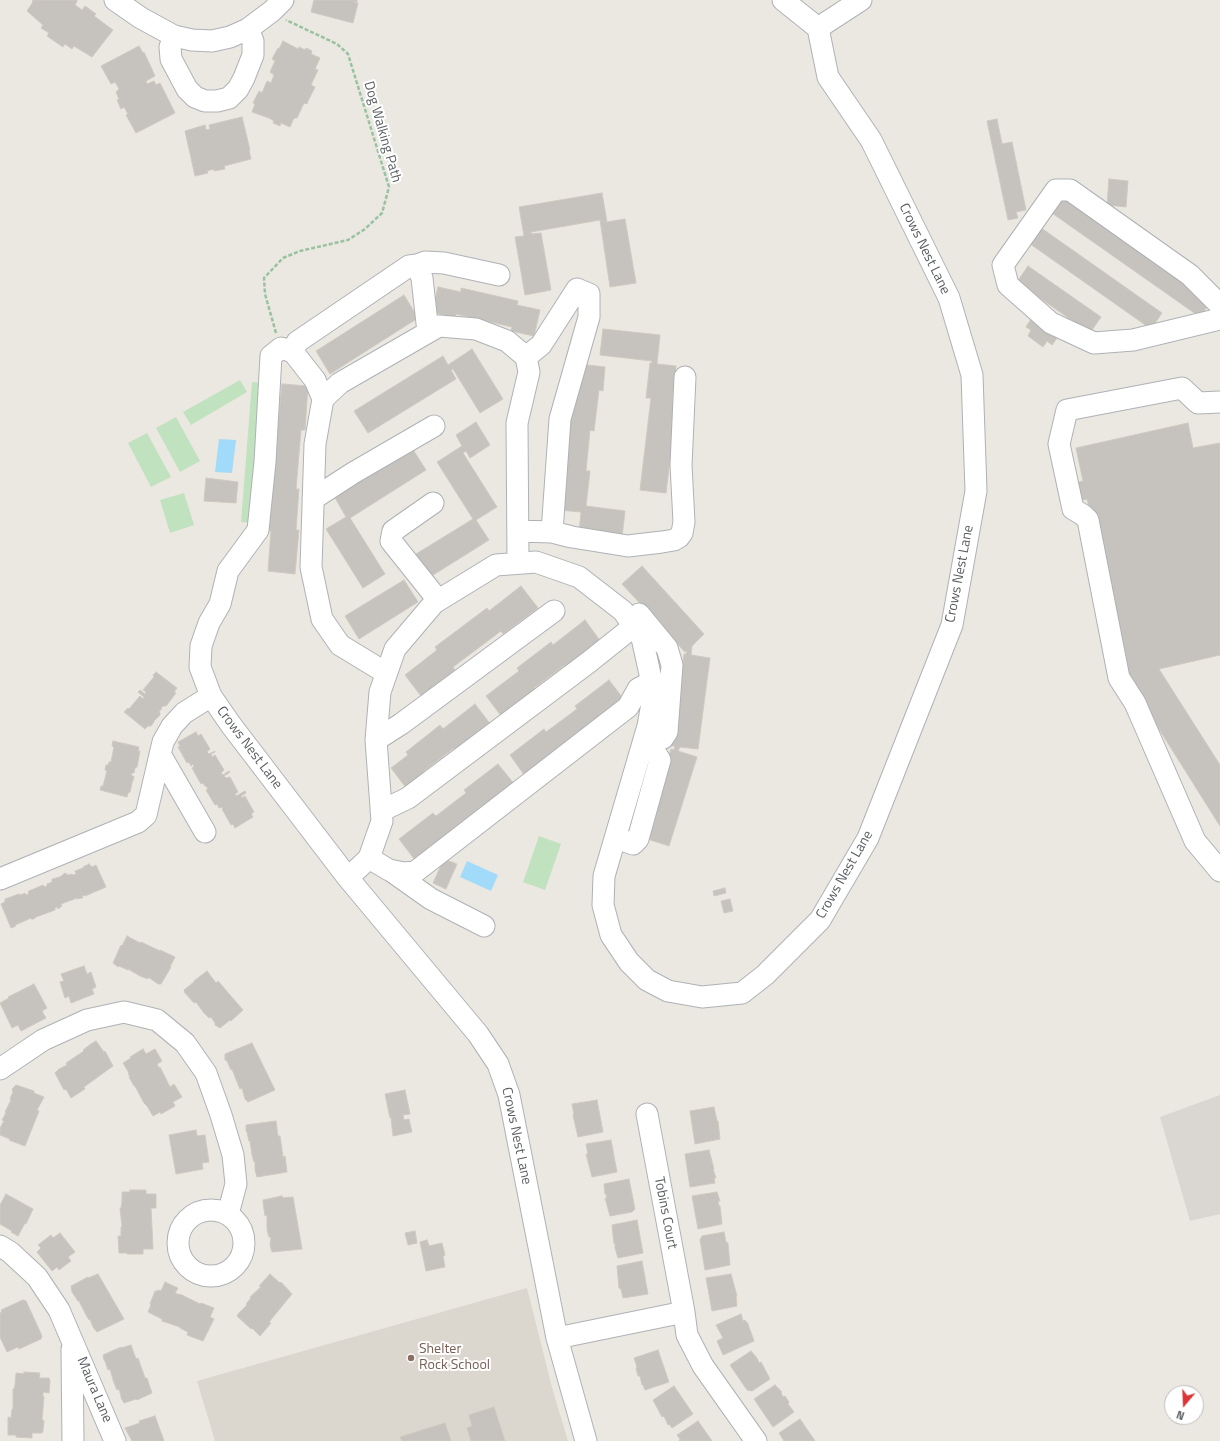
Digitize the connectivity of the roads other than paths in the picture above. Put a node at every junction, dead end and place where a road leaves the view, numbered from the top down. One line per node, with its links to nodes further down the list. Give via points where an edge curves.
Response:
1 (115, 0): 7 (street)
2 (783, 0): 5 (street)
3 (861, 0): 5 (street)
4 (278, 5): 6 (street)
5 (818, 28): 33 (street, Crows Nest Lane, via 828,77 871,140 949,298 972,375 976,491 952,625 868,838 820,920 765,975 742,993 702,997 668,991 647,980 629,962 611,935 603,905 604,876)
6 (248, 29): 7 (street, via 212,41); 7 (street, via 253,41 253,55 244,78 229,98 217,101 205,101 186,90 171,59 170,47)
7 (174, 36)
8 (417, 265): 9 (street, Crows Nest Lane, via 425,262 444,263); 12 (street, via 422,278); 13 (street, Crows Nest Lane, via 409,266)
9 (498, 275)
10 (1220, 305): 11 (street, via 1190,275 1070,190 1056,190 1003,265 1008,285 1051,322 1094,343 1133,340)
11 (1220, 319)
12 (428, 332): 14 (street, via 439,326 476,329 507,340); 16 (street, via 340,382)
13 (287, 350): 16 (street, via 315,380); 31 (street, Crows Nest Lane, via 271,356 258,530 228,572 220,604 209,623 201,646 200,668)
14 (526, 357): 21 (street, via 529,372 517,423); 22 (street, via 541,345 577,289 589,294 589,317 560,419)
15 (685, 377): 22 (street, via 681,465 684,522 679,537 674,540 628,546)
16 (323, 399): 19 (street, via 315,444)
17 (1220, 402): 39 (street, via 1198,404 1182,388 1067,410 1059,444 1073,509 1088,520 1119,678 1135,703 1195,841)
18 (434, 426): 19 (street)
19 (313, 499): 30 (street, via 311,567 322,619 340,645)
20 (432, 503): 24 (street, via 393,531 391,541)
21 (518, 530): 22 (street); 23 (street)
22 (552, 532)
23 (518, 563): 24 (street, Crows Nest Lane, via 496,564); 25 (street, Crows Nest Lane, via 536,562 579,577)
24 (438, 600): 30 (street, Crows Nest Lane, via 395,649)
25 (614, 605): 27 (street, Crows Nest Lane); 28 (street, via 621,601 629,603 667,648)
26 (554, 611): 32 (street)
27 (634, 626): 29 (street, Crows Nest Lane, via 642,638); 35 (street, via 408,798)
28 (671, 660): 29 (street); 33 (street, via 667,732 662,738)
29 (650, 672): 33 (street, Crows Nest Lane, via 654,692); 38 (street, via 628,707 415,872)
30 (386, 673): 32 (street, Crows Nest Lane, via 380,692)
31 (210, 696): 34 (street, via 184,713 172,726); 40 (street, Crows Nest Lane)
32 (376, 740): 35 (street, Crows Nest Lane)
33 (644, 741)
34 (160, 754): 36 (street); 41 (street, via 146,815 138,822)
35 (381, 811): 37 (street, Crows Nest Lane, via 382,821)
36 (205, 832)
37 (369, 858): 38 (street); 40 (street, Crows Nest Lane)
38 (389, 870): 42 (street, via 431,899)
39 (1220, 871)
40 (348, 878): 49 (street, Crows Nest Lane, via 478,1034 498,1064 508,1094)
41 (0, 879)
42 (484, 926)
43 (0, 1069): 45 (street, via 43,1040 87,1020 124,1012 157,1020 185,1043 206,1073 233,1156 236,1184)
44 (647, 1114): 47 (street, Tobins Court)
45 (228, 1214)
46 (0, 1246): 48 (street, Maura Lane, via 37,1277 59,1310)
47 (684, 1312): 49 (street); 53 (street, Tobins Court, via 687,1335 703,1366)
48 (72, 1338): 50 (street, Maura Lane); 51 (street, Maura Lane)
49 (557, 1338): 52 (street, Crows Nest Lane)
50 (73, 1441)
51 (115, 1441)
52 (586, 1441)
53 (756, 1441)

